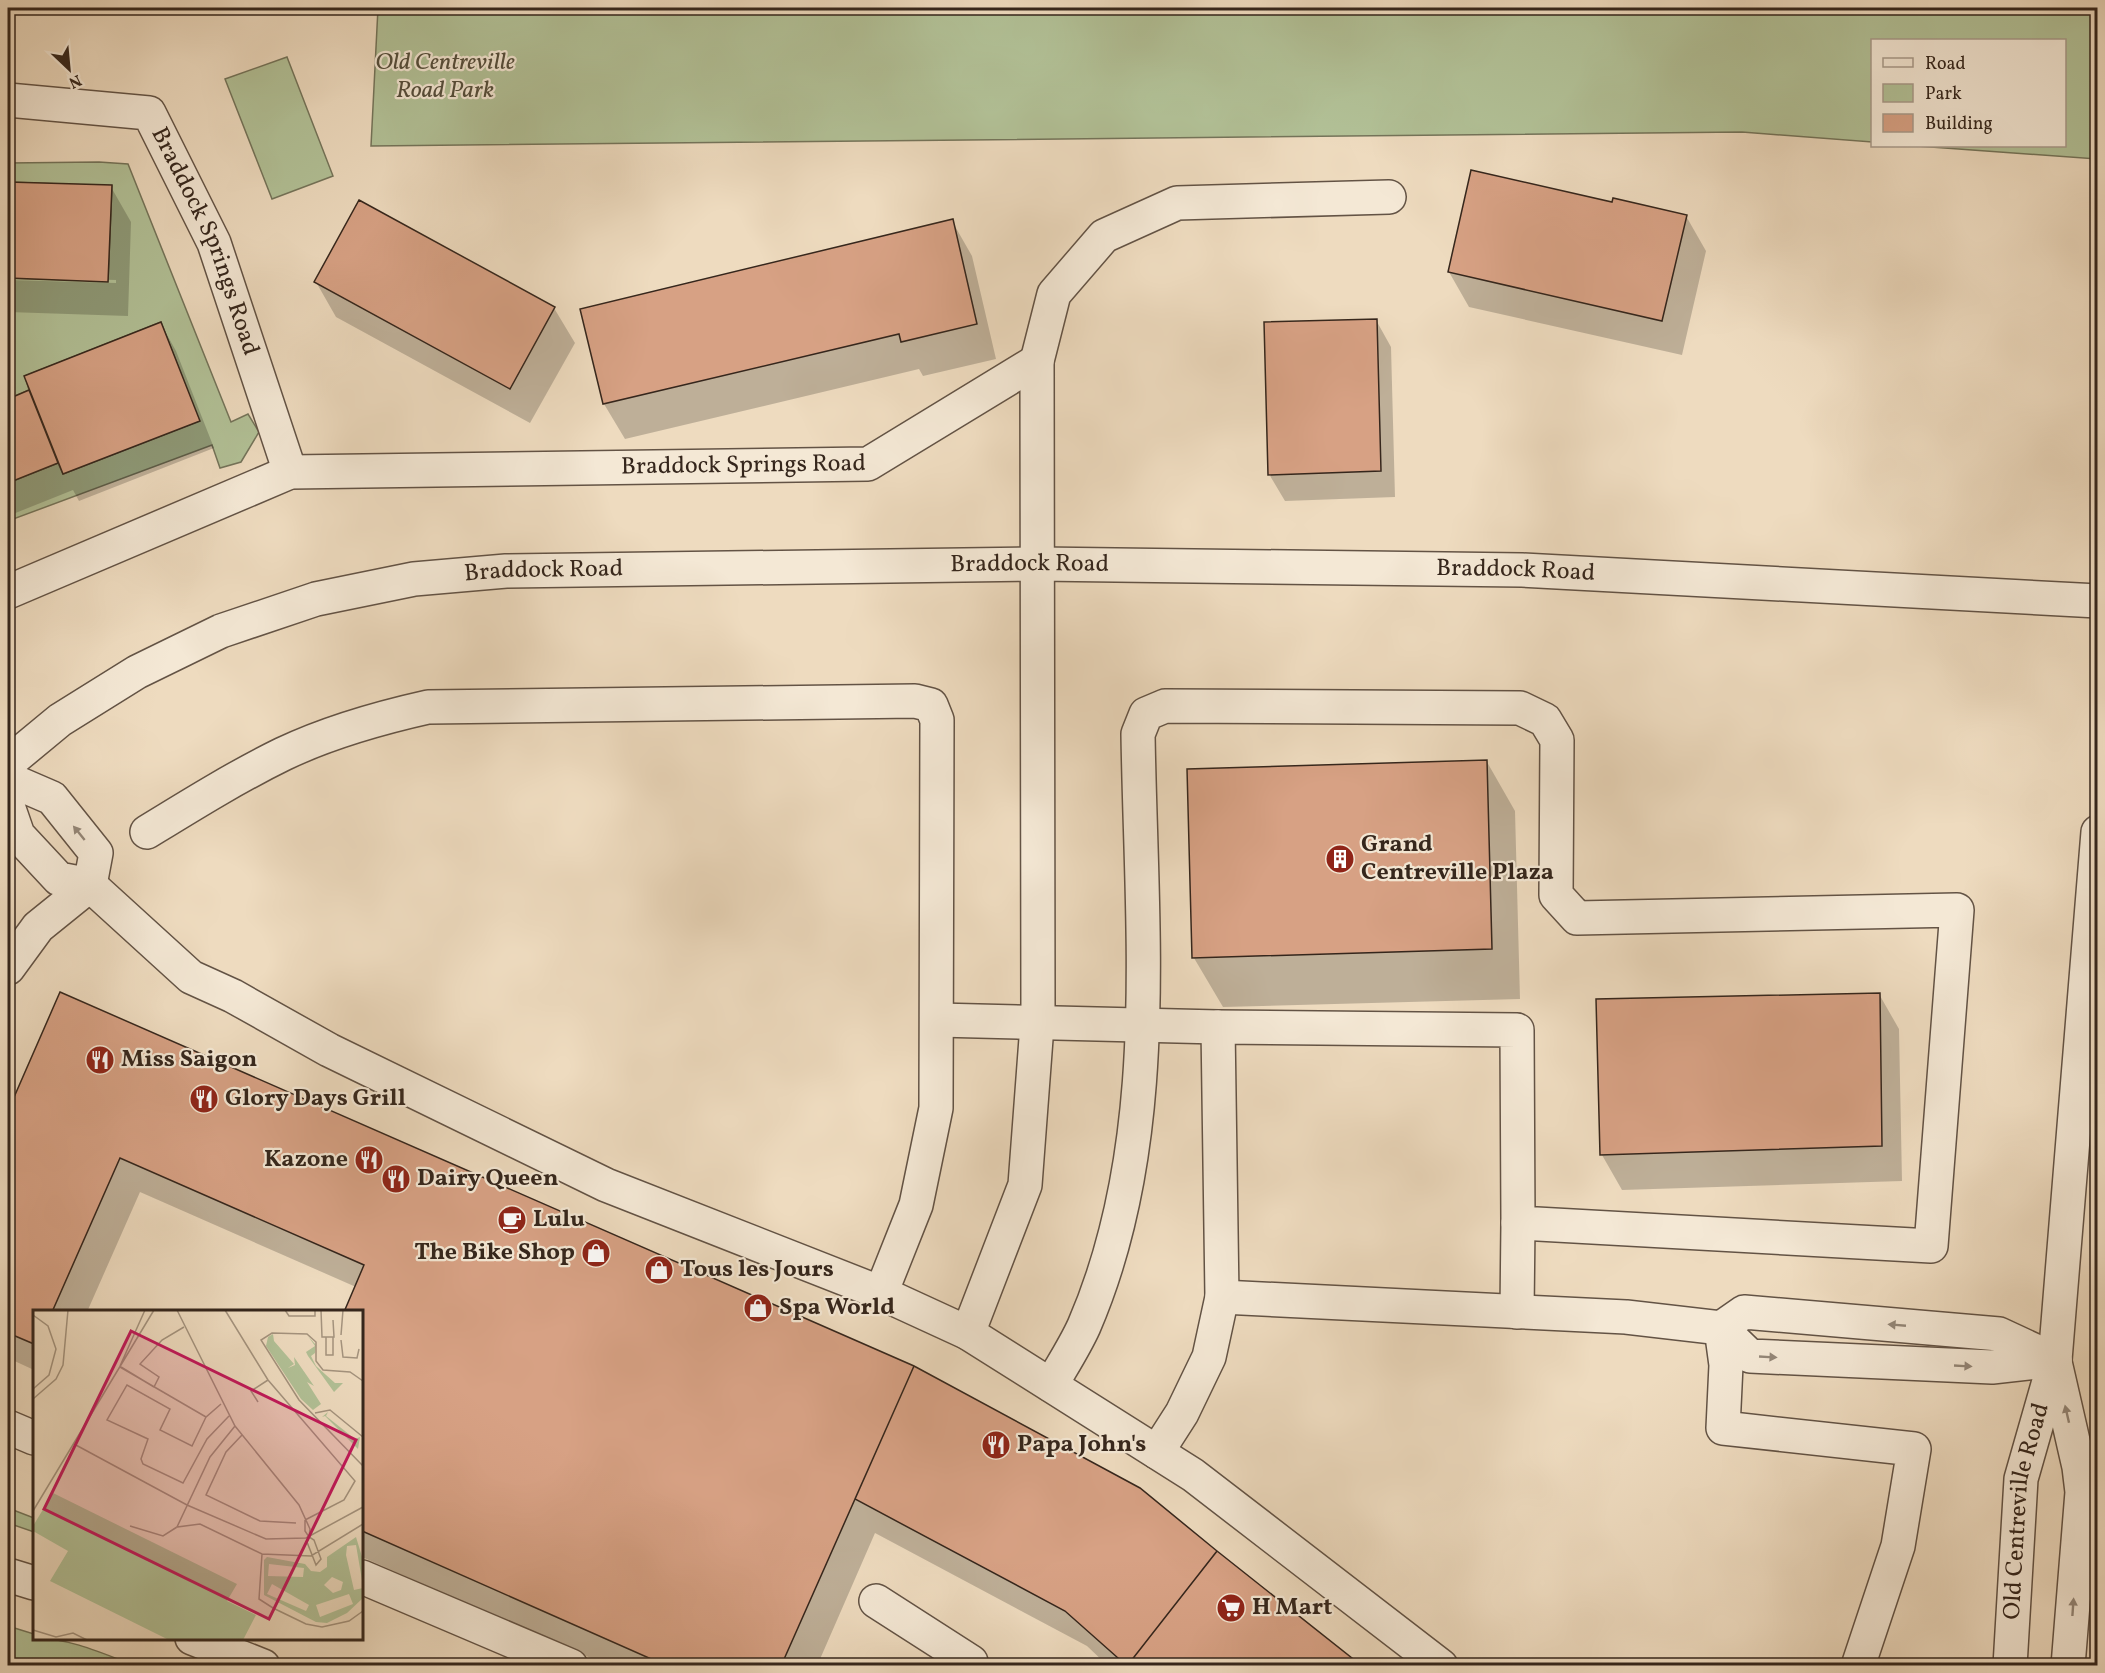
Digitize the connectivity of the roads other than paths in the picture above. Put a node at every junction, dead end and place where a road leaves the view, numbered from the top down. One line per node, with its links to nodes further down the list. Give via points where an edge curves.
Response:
1 (8, 99): 4 (street, Braddock Springs Road, via 149,113 214,243)
2 (1389, 197): 3 (street, via 1177,203 1104,236 1054,294)
3 (1037, 361): 4 (street, Braddock Springs Road, via 868,464); 5 (street)
4 (290, 472): 6 (street, Braddock Springs Road)
5 (1038, 564): 7 (street, Braddock Road, via 1522,570); 8 (street, Braddock Road, via 506,571 414,579 316,599 221,632 137,672 60,720); 16 (street)
6 (8, 592)
7 (2097, 601)
8 (8, 763)
9 (8, 779): 13 (street, one-way to 9, via 96,853 52,798)
10 (8, 806): 13 (street, via 18,835 59,879)
11 (147, 832): 15 (street, via 285,753 384,717 428,706 915,701 931,705 937,720)
12 (2097, 832): 25 (street, Old Centreville Road)
13 (90, 885): 14 (street, via 38,927); 20 (street, via 191,976 329,1050 606,1185)
14 (8, 969)
15 (938, 1020): 16 (street); 20 (street, via 936,1108 916,1205)
16 (1038, 1023): 17 (street); 24 (street, via 1025,1185)
17 (1143, 1025): 18 (street); 19 (street, via 1138,734 1146,714 1165,706 1520,708 1545,720 1557,740 1556,895 1577,918 1957,910 1931,1246); 26 (street, via 1135,1136 1118,1225 1084,1327)
18 (1218, 1027): 19 (street, via 1517,1030); 21 (street)
19 (1518, 1223): 22 (street)
20 (881, 1293): 24 (street)
21 (1222, 1297): 22 (street); 29 (street, via 1209,1358)
22 (1517, 1311): 23 (street, via 1626,1317)
23 (1721, 1328): 25 (street, one-way to 23, via 1999,1334 1744,1312); 25 (street, one-way to 25, via 1750,1356 1992,1367); 39 (street, via 1726,1365 1723,1428 1914,1449 1898,1546)
24 (968, 1333): 26 (street)
25 (2055, 1360): 40 (street, Old Centreville Road, via 2021,1479); 41 (street, Old Centreville Road, one-way to 25, via 2082,1492)
26 (1051, 1385): 29 (street)
27 (8, 1427): 28 (street)
28 (33, 1438)
29 (1157, 1452): 38 (street, via 1193,1475)
30 (8, 1575): 32 (street)
31 (363, 1577): 36 (street)
32 (33, 1582)
33 (876, 1601): 37 (street, via 971,1662)
34 (197, 1640): 35 (street)
35 (263, 1665)
36 (571, 1665)
37 (969, 1665)
38 (1441, 1665)
39 (1857, 1665)
40 (2010, 1665)
41 (2068, 1665)

